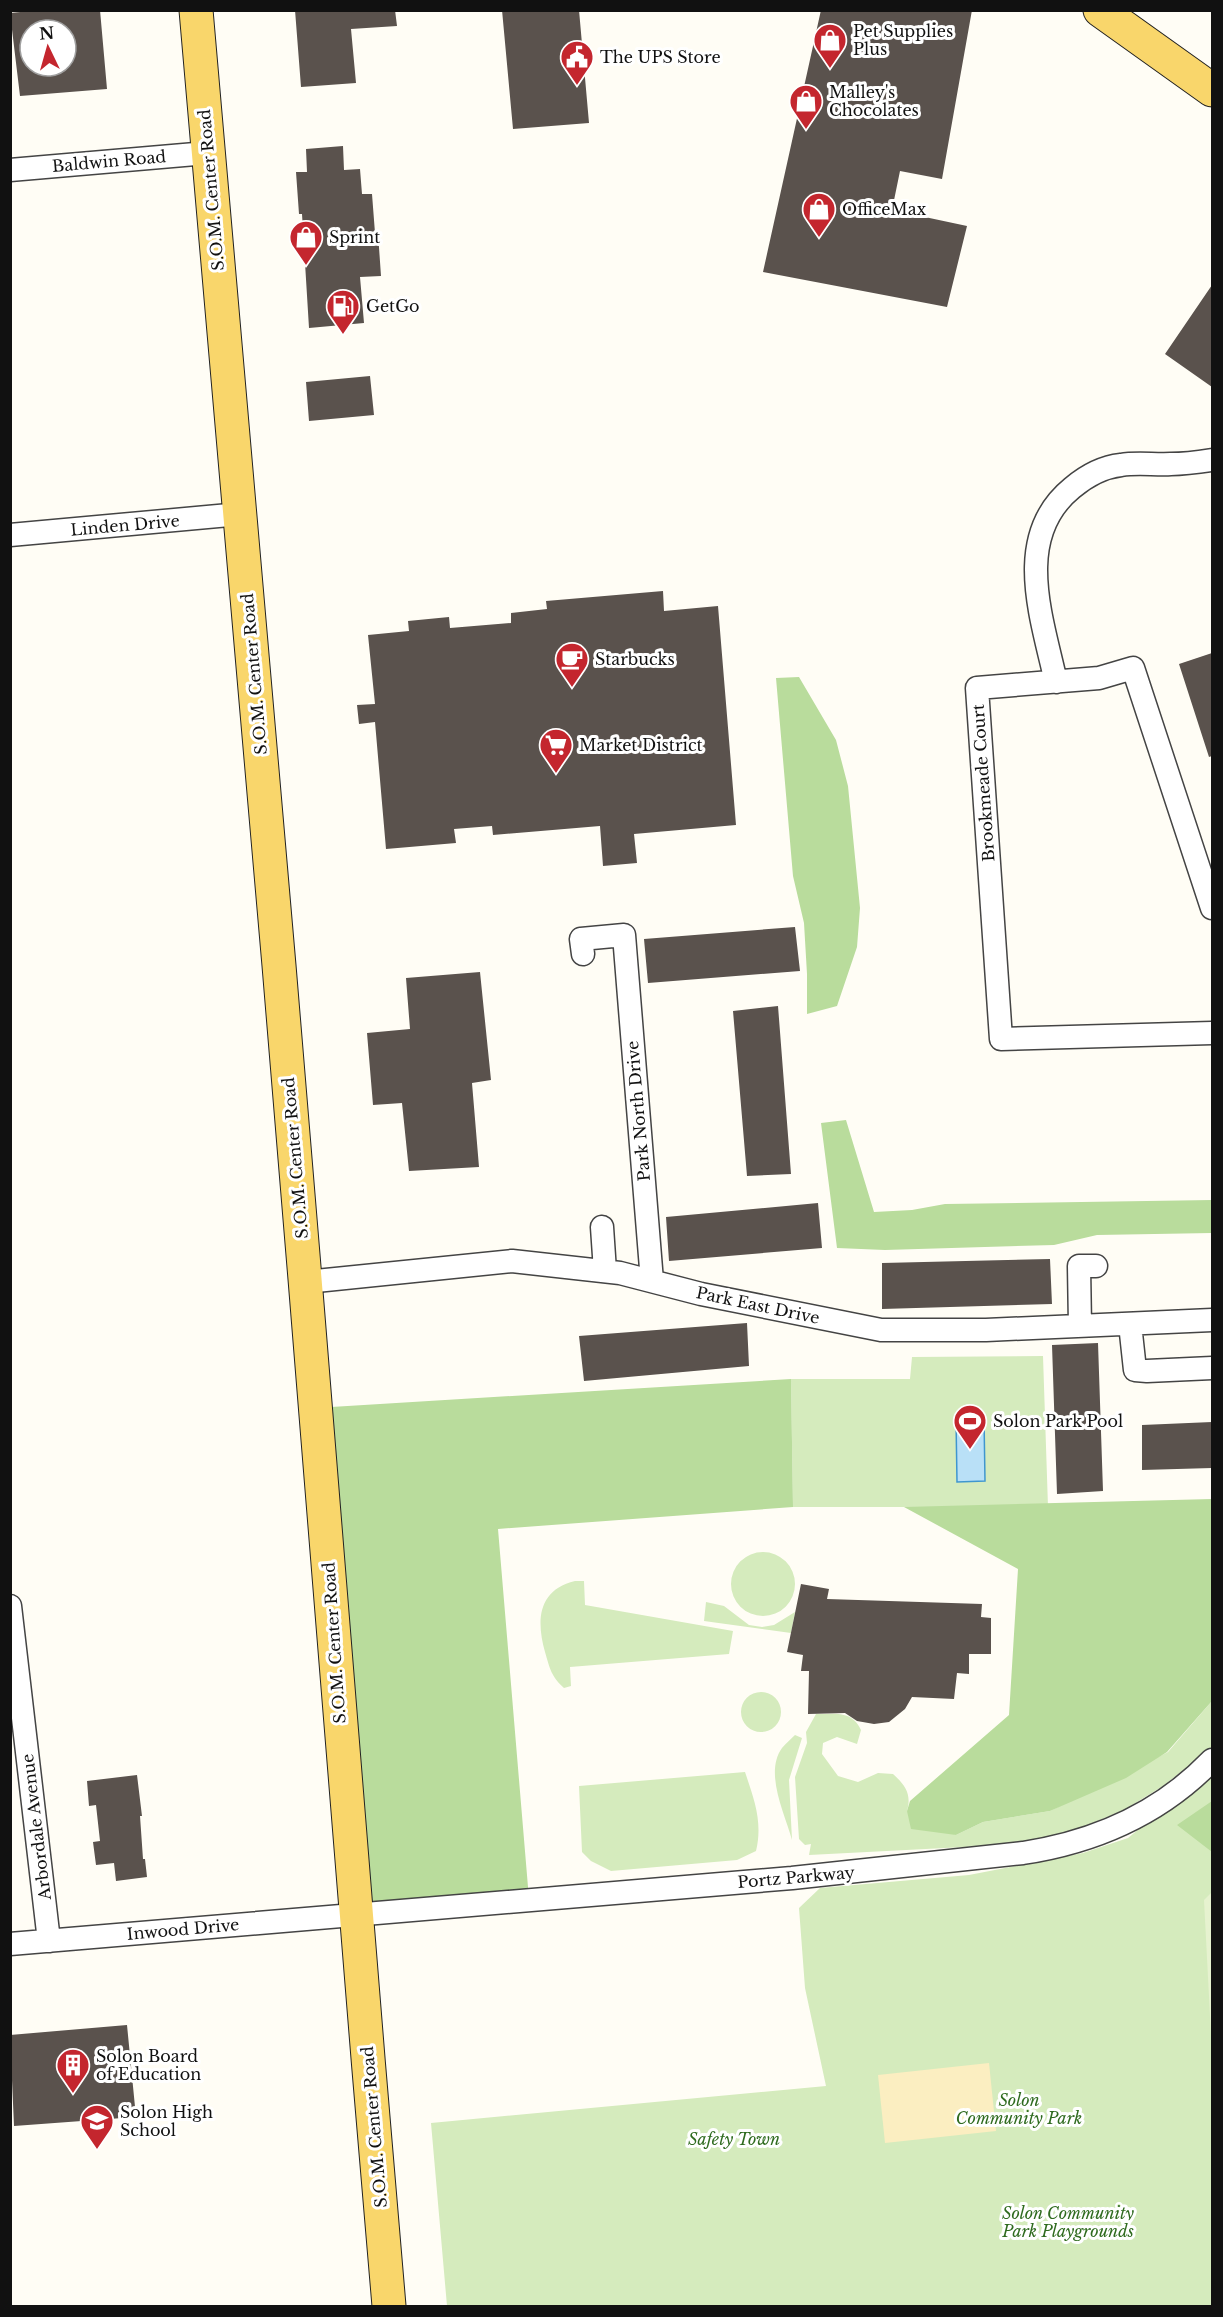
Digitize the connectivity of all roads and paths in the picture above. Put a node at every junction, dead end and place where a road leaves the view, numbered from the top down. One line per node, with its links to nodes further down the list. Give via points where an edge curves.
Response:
1 (196, 10): 4 (main road, S.O.M. Center Road)
2 (1100, 10): 3 (main road)
3 (1212, 90)
4 (207, 153): 5 (street, Baldwin Road); 7 (main road, S.O.M. Center Road)
5 (10, 170)
6 (1212, 460): 9 (street, via 1120,465 1086,477 1053,508 1042,531 1035,574)
7 (240, 514): 8 (street, Linden Drive); 17 (main road, S.O.M. Center Road)
8 (10, 536)
9 (1056, 682): 10 (street, Brookmeade Court, via 1099,678 1133,668); 12 (street, Brookmeade Court, via 977,688 1000,1039)
10 (1212, 908)
11 (583, 954): 16 (street, Park North Drive, via 581,939 624,935)
12 (1212, 1033)
13 (602, 1227): 15 (street)
14 (1095, 1266): 20 (street, via 1079,1266)
15 (605, 1271): 16 (street, Park East Drive); 17 (street, Park East Drive, via 512,1261)
16 (652, 1281): 20 (street, Park East Drive, via 881,1330)
17 (306, 1282): 24 (main road, S.O.M. Center Road)
18 (1212, 1320): 19 (street, Park East Drive)
19 (1130, 1324): 20 (street, Park East Drive); 21 (street, via 1135,1370)
20 (1080, 1326)
21 (1212, 1368)
22 (10, 1606): 25 (street, Arbordale Avenue)
23 (1212, 1760): 24 (street, Portz Parkway, via 1168,1797 1128,1822 1092,1838 1053,1848 792,1878)
24 (355, 1914): 25 (street, Inwood Drive); 27 (main road, S.O.M. Center Road)
25 (49, 1941): 26 (street, Inwood Drive)
26 (10, 1944)
27 (389, 2307)

